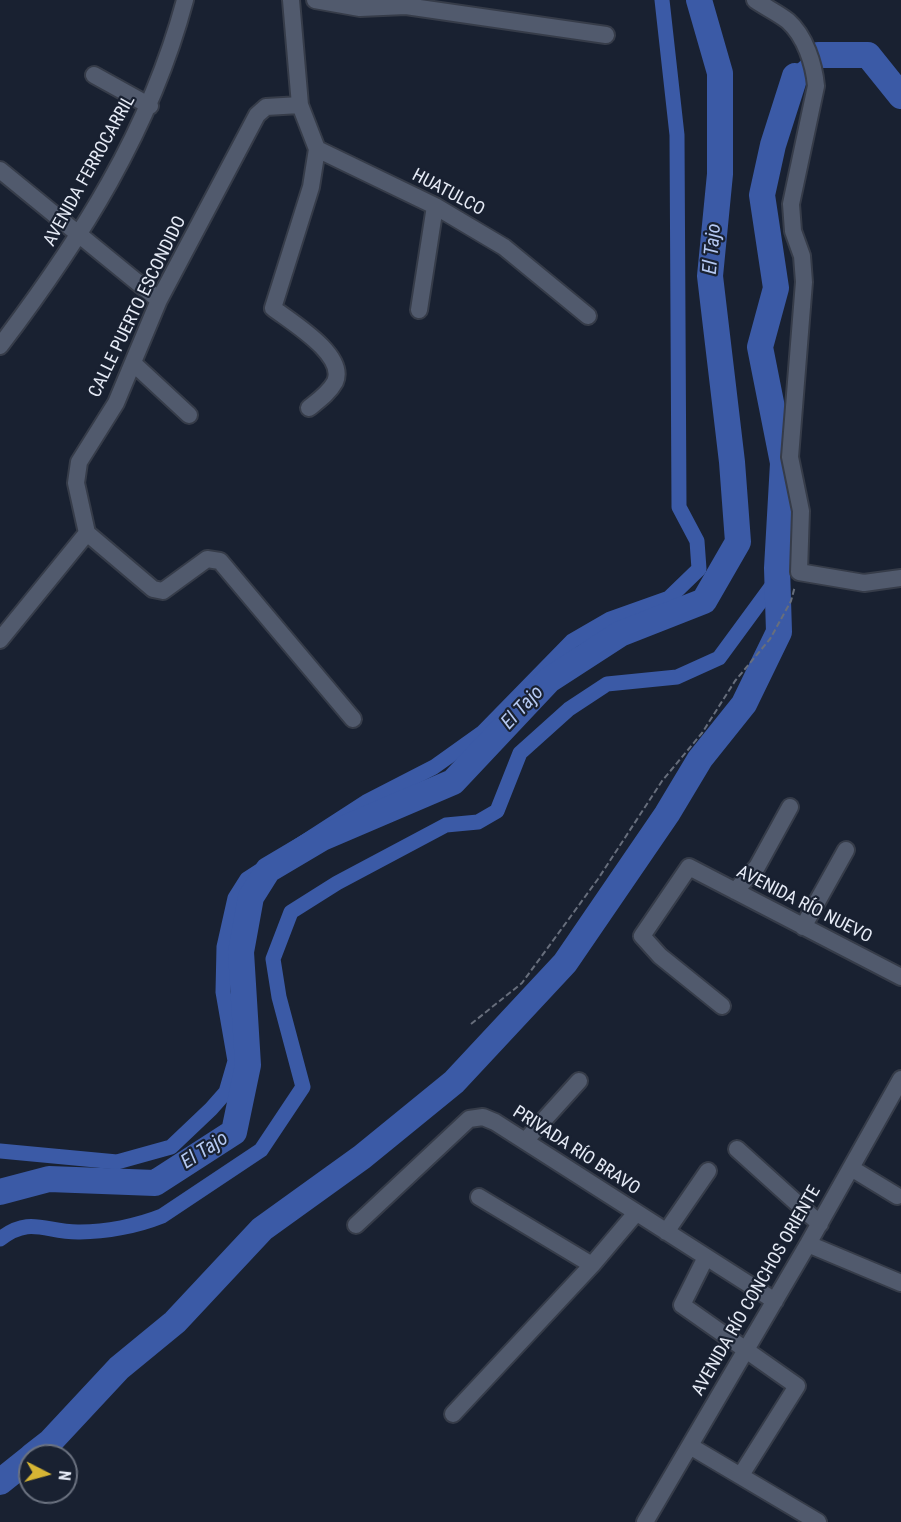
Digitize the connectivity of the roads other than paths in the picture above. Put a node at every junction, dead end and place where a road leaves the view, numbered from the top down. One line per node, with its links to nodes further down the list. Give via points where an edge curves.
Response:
1 (185, 0): 8 (street, AVENIDA FERROCARRIL)
2 (291, 0): 7 (street)
3 (315, 0): 5 (street, via 360,8 406,6)
4 (755, 0): 21 (street, via 788,21 799,34 814,68 816,86 791,204 804,282 790,457 801,511 799,572 864,583)
5 (606, 34)
6 (94, 75): 8 (street)
7 (300, 105): 9 (street); 13 (street, CALLE PUERTO ESCONDIDO, via 266,107 257,115)
8 (150, 106): 12 (street, AVENIDA FERROCARRIL)
9 (317, 149): 11 (street, HUATULCO); 18 (street, via 311,187 273,308 330,353 338,368 329,392)
10 (0, 170): 12 (street)
11 (435, 206): 14 (street); 15 (street, HUATULCO, via 504,247)
12 (79, 236): 13 (street); 16 (street, AVENIDA FERROCARRIL)
13 (159, 300): 17 (street, CALLE PUERTO ESCONDIDO)
14 (419, 310)
15 (588, 316)
16 (0, 346)
17 (133, 363): 19 (street); 20 (street, CALLE PUERTO ESCONDIDO, via 116,403 79,462 76,483)
18 (309, 408)
19 (189, 415)
20 (87, 533): 22 (street); 23 (street, via 153,589 163,591 207,559 220,561)
21 (901, 578)
22 (0, 640)
23 (353, 719)
24 (790, 807): 26 (street, via 757,867)
25 (846, 850): 27 (street)
26 (735, 891): 27 (street, AVENIDA RÍO NUEVO); 29 (street, AVENIDA RÍO NUEVO, via 689,867 642,936 660,956)
27 (803, 927): 28 (street, AVENIDA RÍO NUEVO)
28 (901, 977)
29 (722, 1006)
30 (901, 1079): 34 (street, AVENIDA RÍO CONCHOS ORIENTE)
31 (579, 1081): 32 (street)
32 (525, 1141): 38 (street, PRIVADA RÍO BRAVO); 40 (street, PRIVADA RÍO BRAVO, via 483,1117 469,1119)
33 (737, 1149): 39 (street)
34 (851, 1168): 36 (street); 39 (street, AVENIDA RÍO CONCHOS ORIENTE)
35 (708, 1171): 41 (street)
36 (897, 1196)
37 (479, 1197): 44 (street)
38 (636, 1213): 41 (street, PRIVADA RÍO BRAVO); 44 (street, PRIVADA RÍO BRAVO)
39 (820, 1224): 42 (street, AVENIDA RÍO CONCHOS ORIENTE)
40 (356, 1225)
41 (666, 1232): 43 (street, PRIVADA RÍO BRAVO)
42 (808, 1245): 45 (street); 46 (street, AVENIDA RÍO CONCHOS ORIENTE)
43 (706, 1257): 46 (street, PRIVADA RÍO BRAVO); 47 (street, via 682,1305)
44 (592, 1265): 48 (street, PRIVADA RÍO BRAVO)
45 (901, 1283)
46 (775, 1301): 47 (street, AVENIDA RÍO CONCHOS ORIENTE)
47 (745, 1352): 49 (street, AVENIDA RÍO CONCHOS ORIENTE); 50 (street, via 797,1386)
48 (453, 1414)
49 (690, 1446): 50 (street); 51 (street, AVENIDA RÍO CONCHOS ORIENTE)
50 (741, 1476): 52 (street)
51 (645, 1522)
52 (818, 1522)

